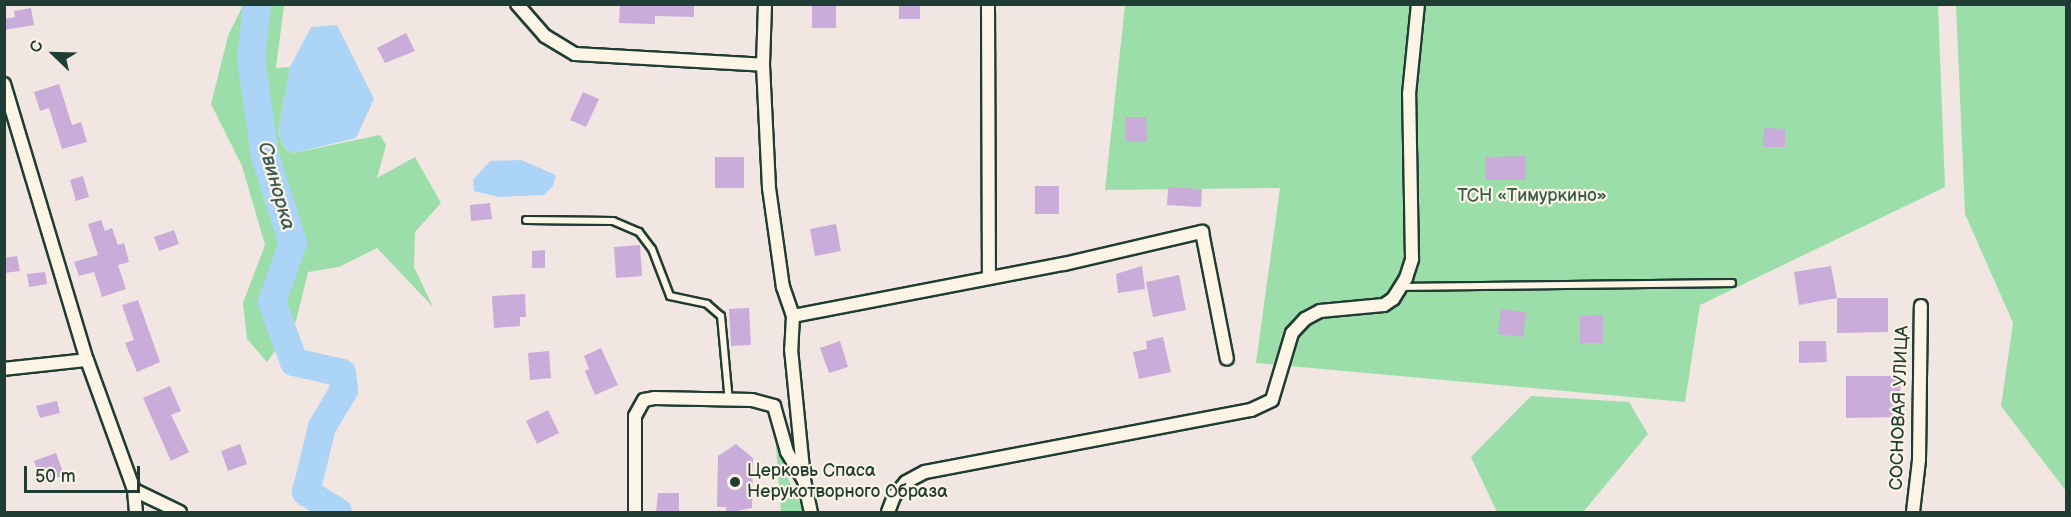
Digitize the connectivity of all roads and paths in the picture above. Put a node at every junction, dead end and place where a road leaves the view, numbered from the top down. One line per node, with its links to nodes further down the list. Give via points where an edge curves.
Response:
1 (518, 4): 5 (street, via 544,36 575,54)
2 (765, 4): 5 (street)
3 (988, 4): 8 (street)
4 (1418, 4): 10 (street, via 1409,94 1412,259)
5 (763, 64): 12 (street, via 769,188 783,287)
6 (4, 84): 14 (street)
7 (526, 220): 16 (lane, via 613,221 639,232 652,249 670,296 707,304 722,316)
8 (989, 277): 12 (street); 13 (street, via 1202,232)
9 (1732, 283): 10 (lane)
10 (1400, 287): 23 (street, via 1384,305 1320,311 1305,319 1292,333 1272,400 1251,410 925,472 906,482 894,496)
11 (1921, 306): 24 (street, СОСНОВАЯ УЛИЦА, via 1919,460)
12 (793, 316): 17 (street, via 791,349)
13 (1227, 359)
14 (87, 360): 15 (street); 18 (street)
15 (4, 369)
16 (729, 402): 17 (street, via 762,401 774,406 787,452); 21 (street, via 644,400 635,416)
17 (804, 480): 22 (street)
18 (134, 490): 19 (street); 20 (street)
19 (136, 513)
20 (180, 513)
21 (635, 513)
22 (811, 513)
23 (888, 513)
24 (1913, 513)

